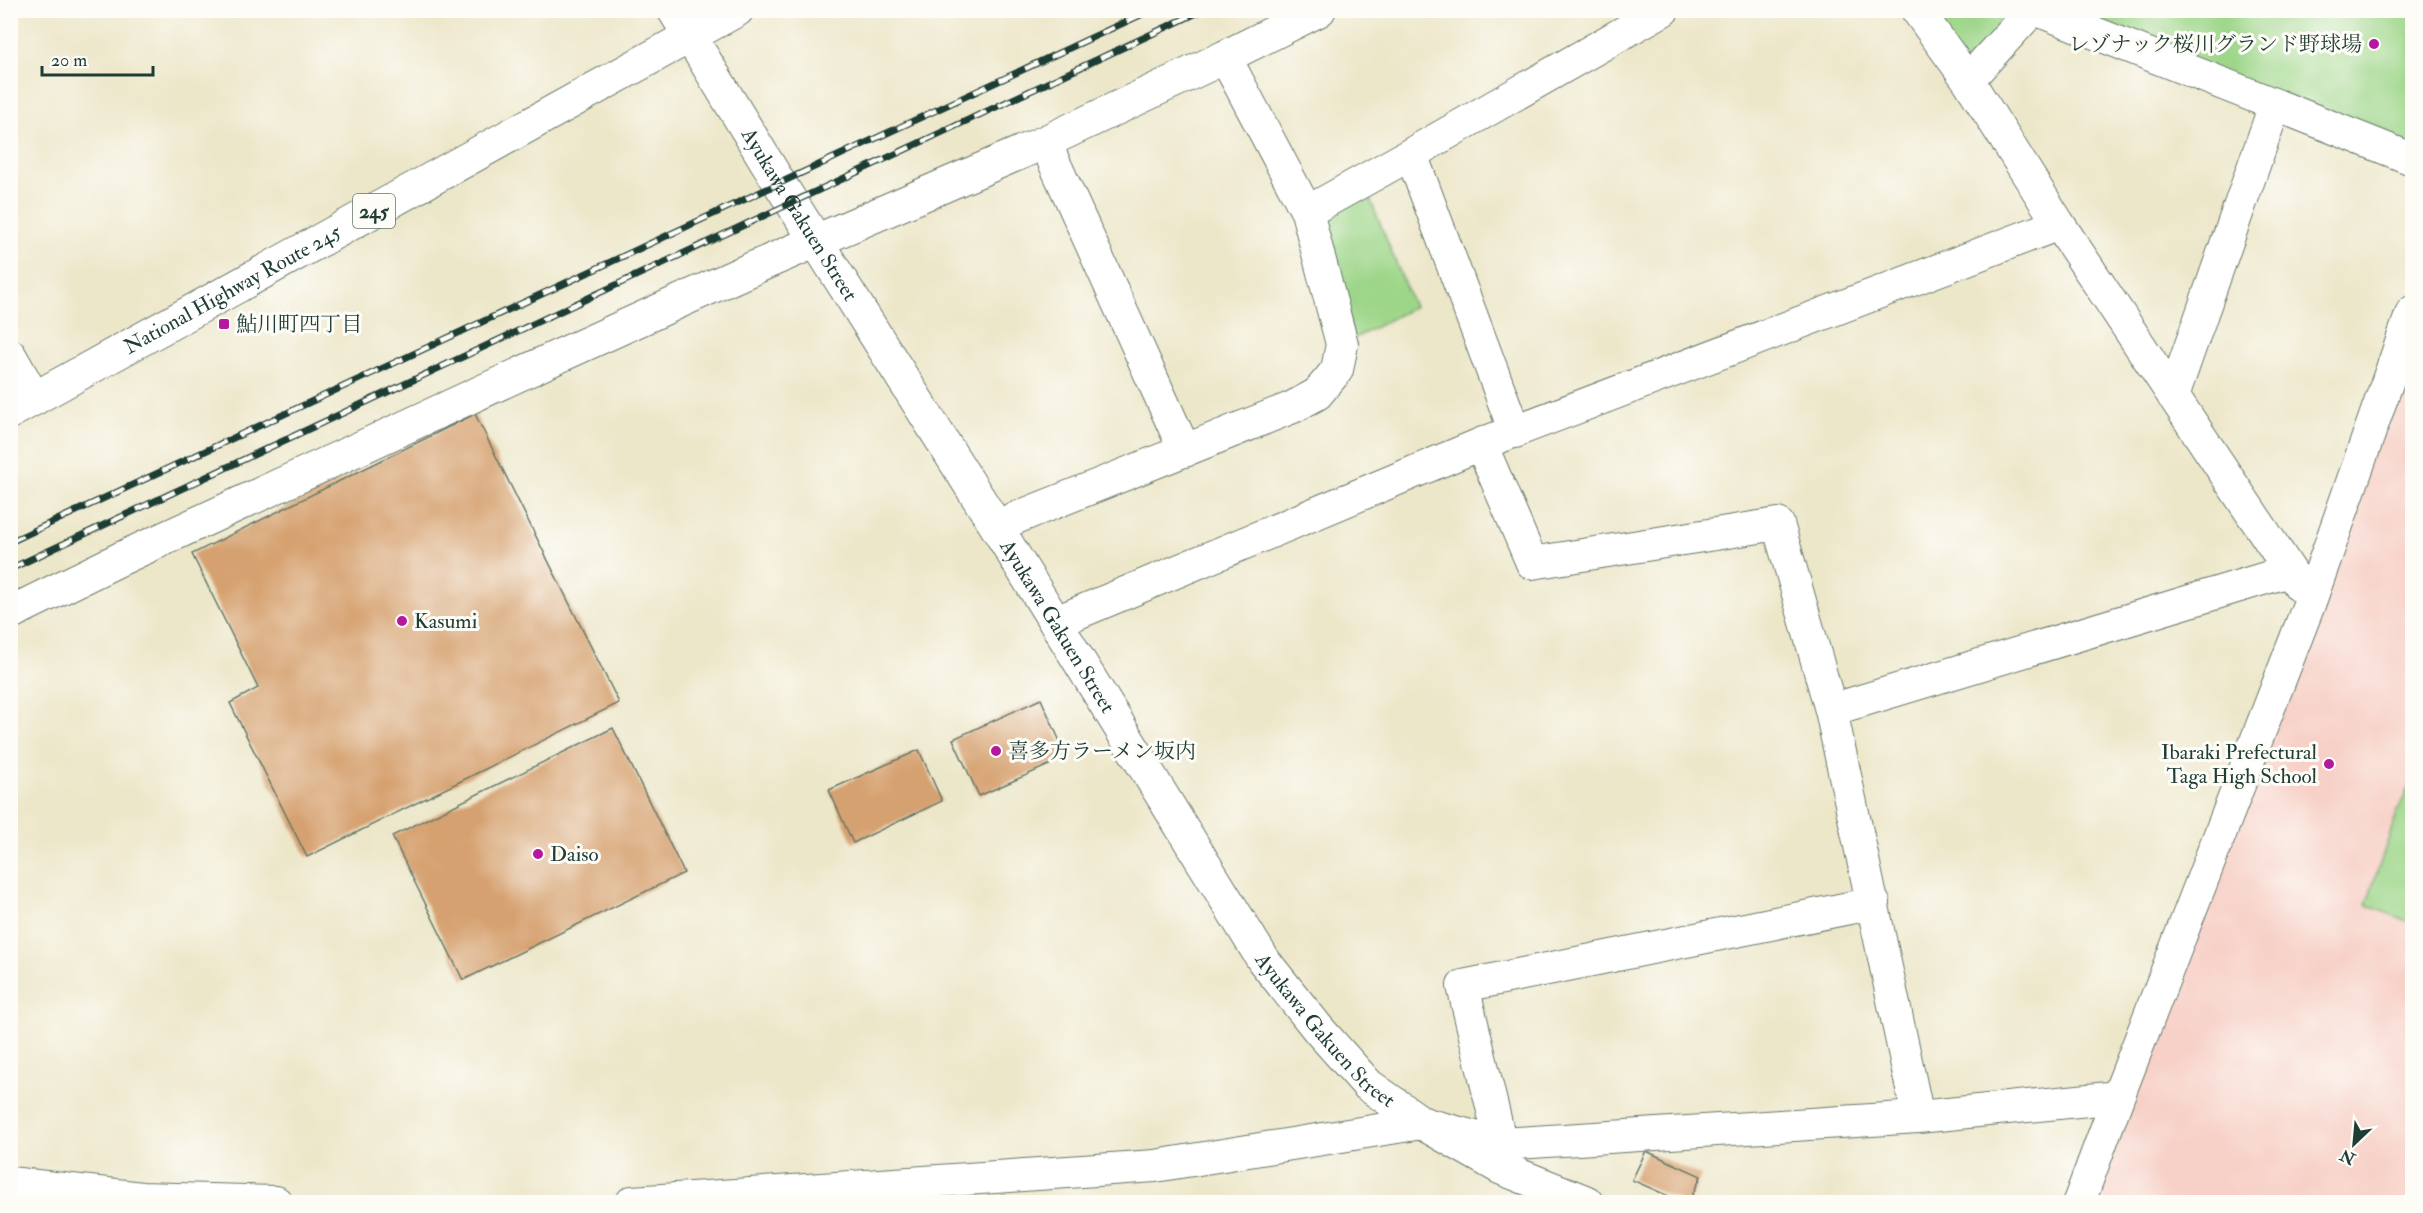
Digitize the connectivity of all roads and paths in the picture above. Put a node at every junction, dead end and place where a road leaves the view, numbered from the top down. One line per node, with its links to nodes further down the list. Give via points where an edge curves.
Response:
1 (737, 10): 7 (main road, National Highway Route 245 / 245)
2 (1319, 10): 8 (main road)
3 (1663, 10): 12 (street)
4 (1917, 10): 9 (street)
5 (2032, 10): 9 (street)
6 (2037, 10): 10 (street)
7 (681, 23): 16 (main road, Ayukawa Gakuen Street); 20 (main road, National Highway Route 245 / 245)
8 (1225, 57): 11 (main road); 14 (street)
9 (1968, 80): 15 (street)
10 (2275, 105): 13 (street); 19 (street)
11 (1045, 142): 16 (main road); 23 (street)
12 (1411, 154): 14 (street); 21 (street)
13 (2412, 159)
14 (1307, 212): 23 (street, via 1342,344 1337,370 1317,394 1293,407)
15 (2060, 224): 19 (street); 21 (street)
16 (816, 241): 24 (main road, Ayukawa Gakuen Street); 27 (main road, via 569,351)
17 (2412, 312): 26 (street)
18 (10, 355): 20 (street)
19 (2173, 396): 25 (street)
20 (23, 405)
21 (1515, 432): 22 (street)
22 (1481, 444): 28 (street); 29 (street, via 1532,563 1778,524)
23 (1185, 451): 24 (street)
24 (996, 526): 28 (main road, Ayukawa Gakuen Street)
25 (2289, 571): 26 (street); 29 (street)
26 (2310, 602): 31 (street)
27 (10, 613)
28 (1056, 622): 33 (main road, Ayukawa Gakuen Street, via 1264,961 1368,1085)
29 (1831, 710): 30 (street)
30 (1874, 903): 32 (street); 34 (street, via 1463,986)
31 (2118, 1097): 32 (street); 39 (street)
32 (1918, 1118): 34 (street)
33 (1422, 1123): 34 (street); 37 (street, via 1155,1166); 38 (main road, Ayukawa Gakuen Street, via 1501,1168)
34 (1502, 1144)
35 (10, 1183): 36 (street, via 142,1197)
36 (276, 1203)
37 (632, 1203)
38 (1586, 1203)
39 (2079, 1203)

